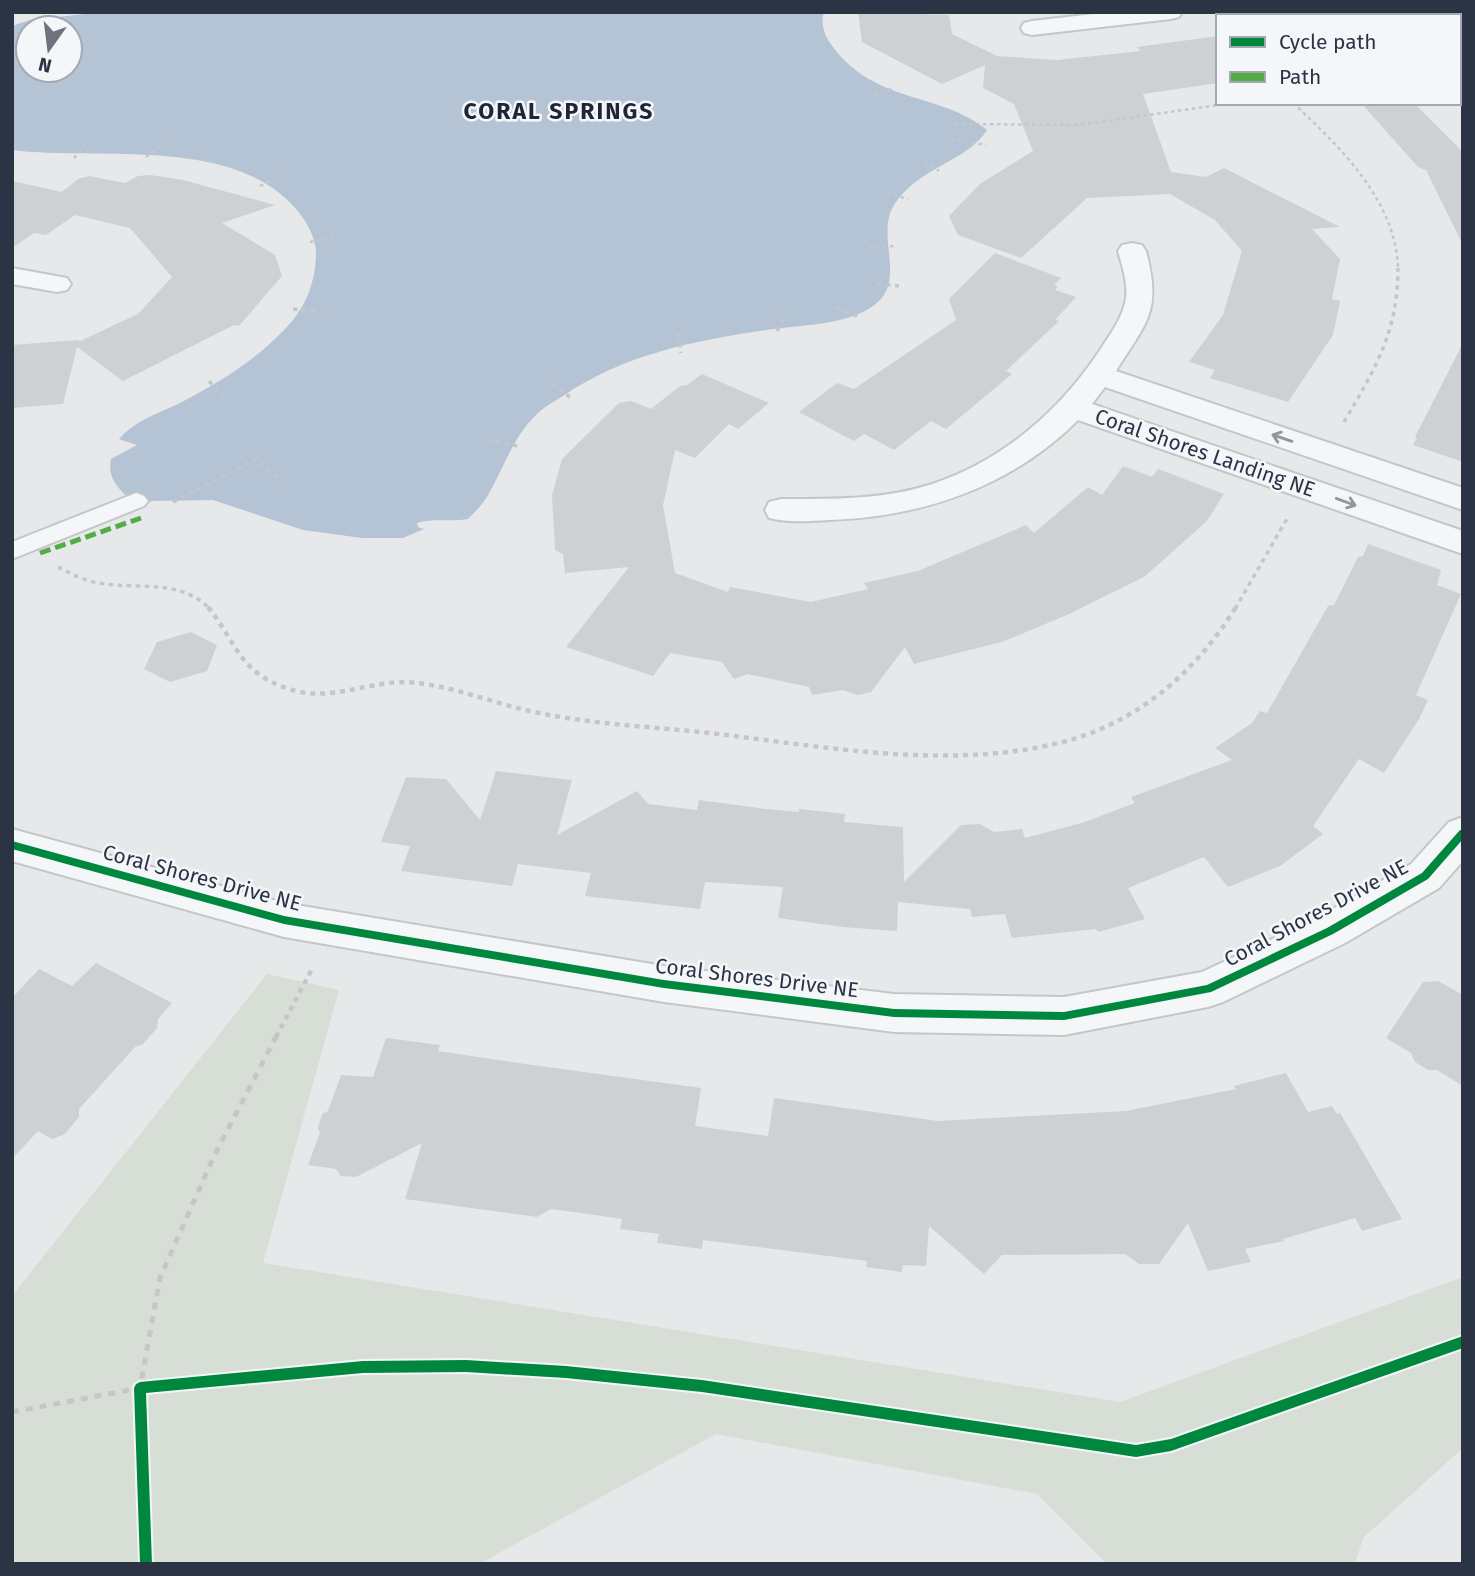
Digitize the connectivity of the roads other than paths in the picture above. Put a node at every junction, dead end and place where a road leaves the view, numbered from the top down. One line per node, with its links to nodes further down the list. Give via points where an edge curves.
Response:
1 (1171, 12): 2 (street)
2 (1032, 28)
3 (1132, 251): 6 (street, via 1140,302)
4 (12, 276): 5 (street)
5 (57, 285)
6 (1098, 375): 7 (street, Coral Shores Landing NE); 8 (street, Coral Shores Landing NE, one-way to 6)
7 (1073, 408): 10 (street, via 1014,457 927,497 856,510); 11 (street, Coral Shores Landing NE, one-way to 11)
8 (1463, 499)
9 (136, 501): 12 (lane)
10 (781, 510)
11 (1463, 543)
12 (21, 547)
13 (1463, 833): 14 (street, Coral Shores Drive NE, via 1425,876 1330,931 1208,989 1064,1016 894,1013 664,984 284,920)
14 (12, 845)

